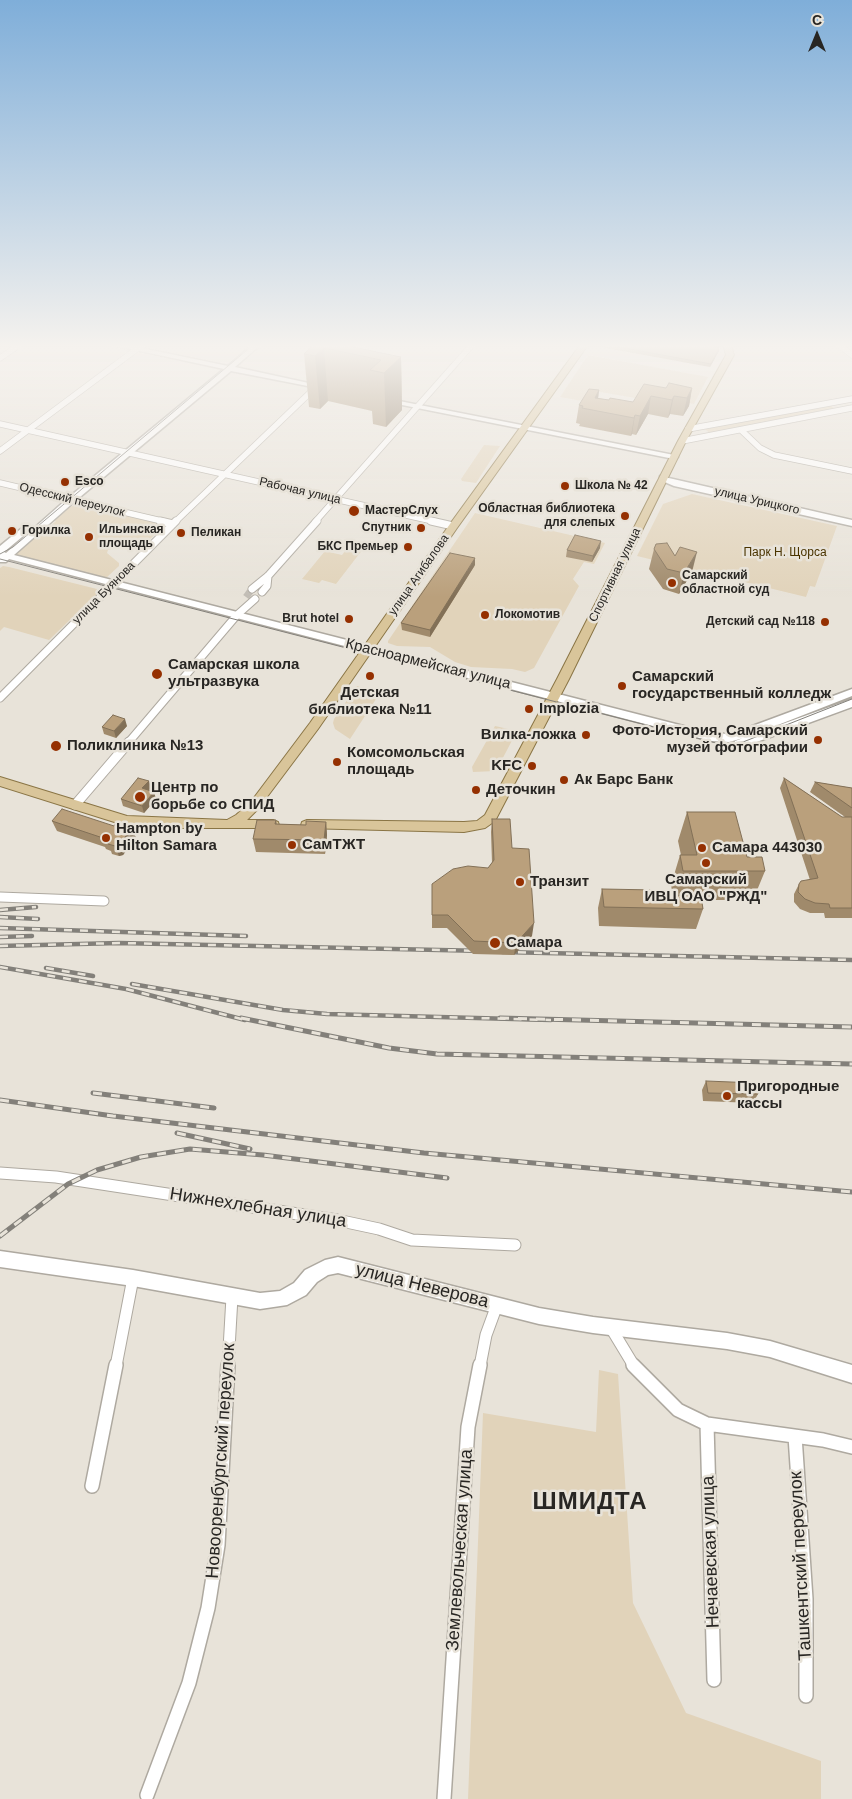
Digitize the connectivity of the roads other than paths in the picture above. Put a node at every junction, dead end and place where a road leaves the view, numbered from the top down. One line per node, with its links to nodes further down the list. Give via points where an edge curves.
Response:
1 (22, 429): 9 (street, Рабочая улица)
2 (152, 429): 13 (main road)
3 (273, 429): 16 (street, улица Буянова)
4 (398, 429): 20 (street)
5 (523, 429): 23 (main road, улица Агибалова)
6 (534, 429): 14 (main road)
7 (688, 429): 11 (main road, Спортивная улица)
8 (746, 429): 10 (street)
9 (27, 430): 12 (street); 13 (street, Рабочая улица)
10 (741, 430): 11 (street); 15 (street, via 760,448 774,455)
11 (682, 441): 14 (main road, Спортивная улица)
12 (0, 452)
13 (124, 452): 16 (street, Рабочая улица); 19 (main road)
14 (674, 457): 17 (main road, Спортивная улица)
15 (852, 471)
16 (225, 475): 20 (street, Рабочая улица); 22 (street, улица Буянова)
17 (662, 478): 21 (main road, улица Урицкого); 35 (main road, Спортивная улица)
18 (0, 483): 19 (street, Одесский переулок)
19 (67, 499): 22 (street, Одесский переулок); 24 (main road)
20 (336, 500): 23 (street, Рабочая улица); 25 (street)
21 (852, 523)
22 (173, 524): 26 (street, улица Буянова)
23 (453, 526): 32 (main road, улица Агибалова)
24 (2, 558): 26 (main road, Красноармейская улица)
25 (268, 576): 27 (street); 28 (street, via 267,586)
26 (110, 586): 31 (main road, Красноармейская улица); 34 (street, улица Буянова)
27 (252, 589)
28 (262, 592)
29 (246, 597): 31 (street)
30 (255, 599): 31 (street)
31 (236, 616): 32 (main road, Красноармейская улица); 38 (street)
32 (365, 652): 35 (main road, Красноармейская улица); 39 (main road, улица Агибалова)
33 (852, 692): 35 (main road, Красноармейская улица, via 743,734 721,738)
34 (0, 698)
35 (552, 700): 36 (main road, Красноармейская улица, via 706,744 726,746 741,744); 41 (main road, Спортивная улица, via 486,822 468,827)
36 (852, 703)
37 (0, 781): 38 (main road)
38 (75, 805): 40 (main road, via 137,822)
39 (254, 806): 40 (main road, улица Агибалова); 41 (main road, via 254,816)
40 (229, 824): 41 (main road)
41 (269, 825)
42 (0, 897): 43 (street)
43 (104, 901)
44 (0, 1173): 45 (street, Нижнехлебная улица, via 56,1177 337,1220 412,1240)
45 (515, 1246)
46 (0, 1259): 47 (main road, улица Неверова)
47 (133, 1278): 48 (main road, улица Неверова); 55 (street)
48 (232, 1297): 49 (main road, улица Неверова, via 260,1301 281,1299 300,1289 311,1276 338,1265); 58 (street, Новооренбургский переулок, via 218,1546 208,1608 189,1683)
49 (497, 1305): 50 (main road, улица Неверова); 59 (street, Землевольческая улица, via 486,1335 468,1427)
50 (610, 1328): 51 (main road, улица Неверова, via 770,1349); 52 (street, via 634,1366 678,1410)
51 (852, 1374)
52 (707, 1424): 53 (street); 56 (street, Нечаевская улица)
53 (795, 1436): 54 (street); 57 (street, Ташкентский переулок, via 806,1599)
54 (852, 1447)
55 (92, 1486)
56 (714, 1680)
57 (806, 1696)
58 (147, 1795)
59 (444, 1799)

